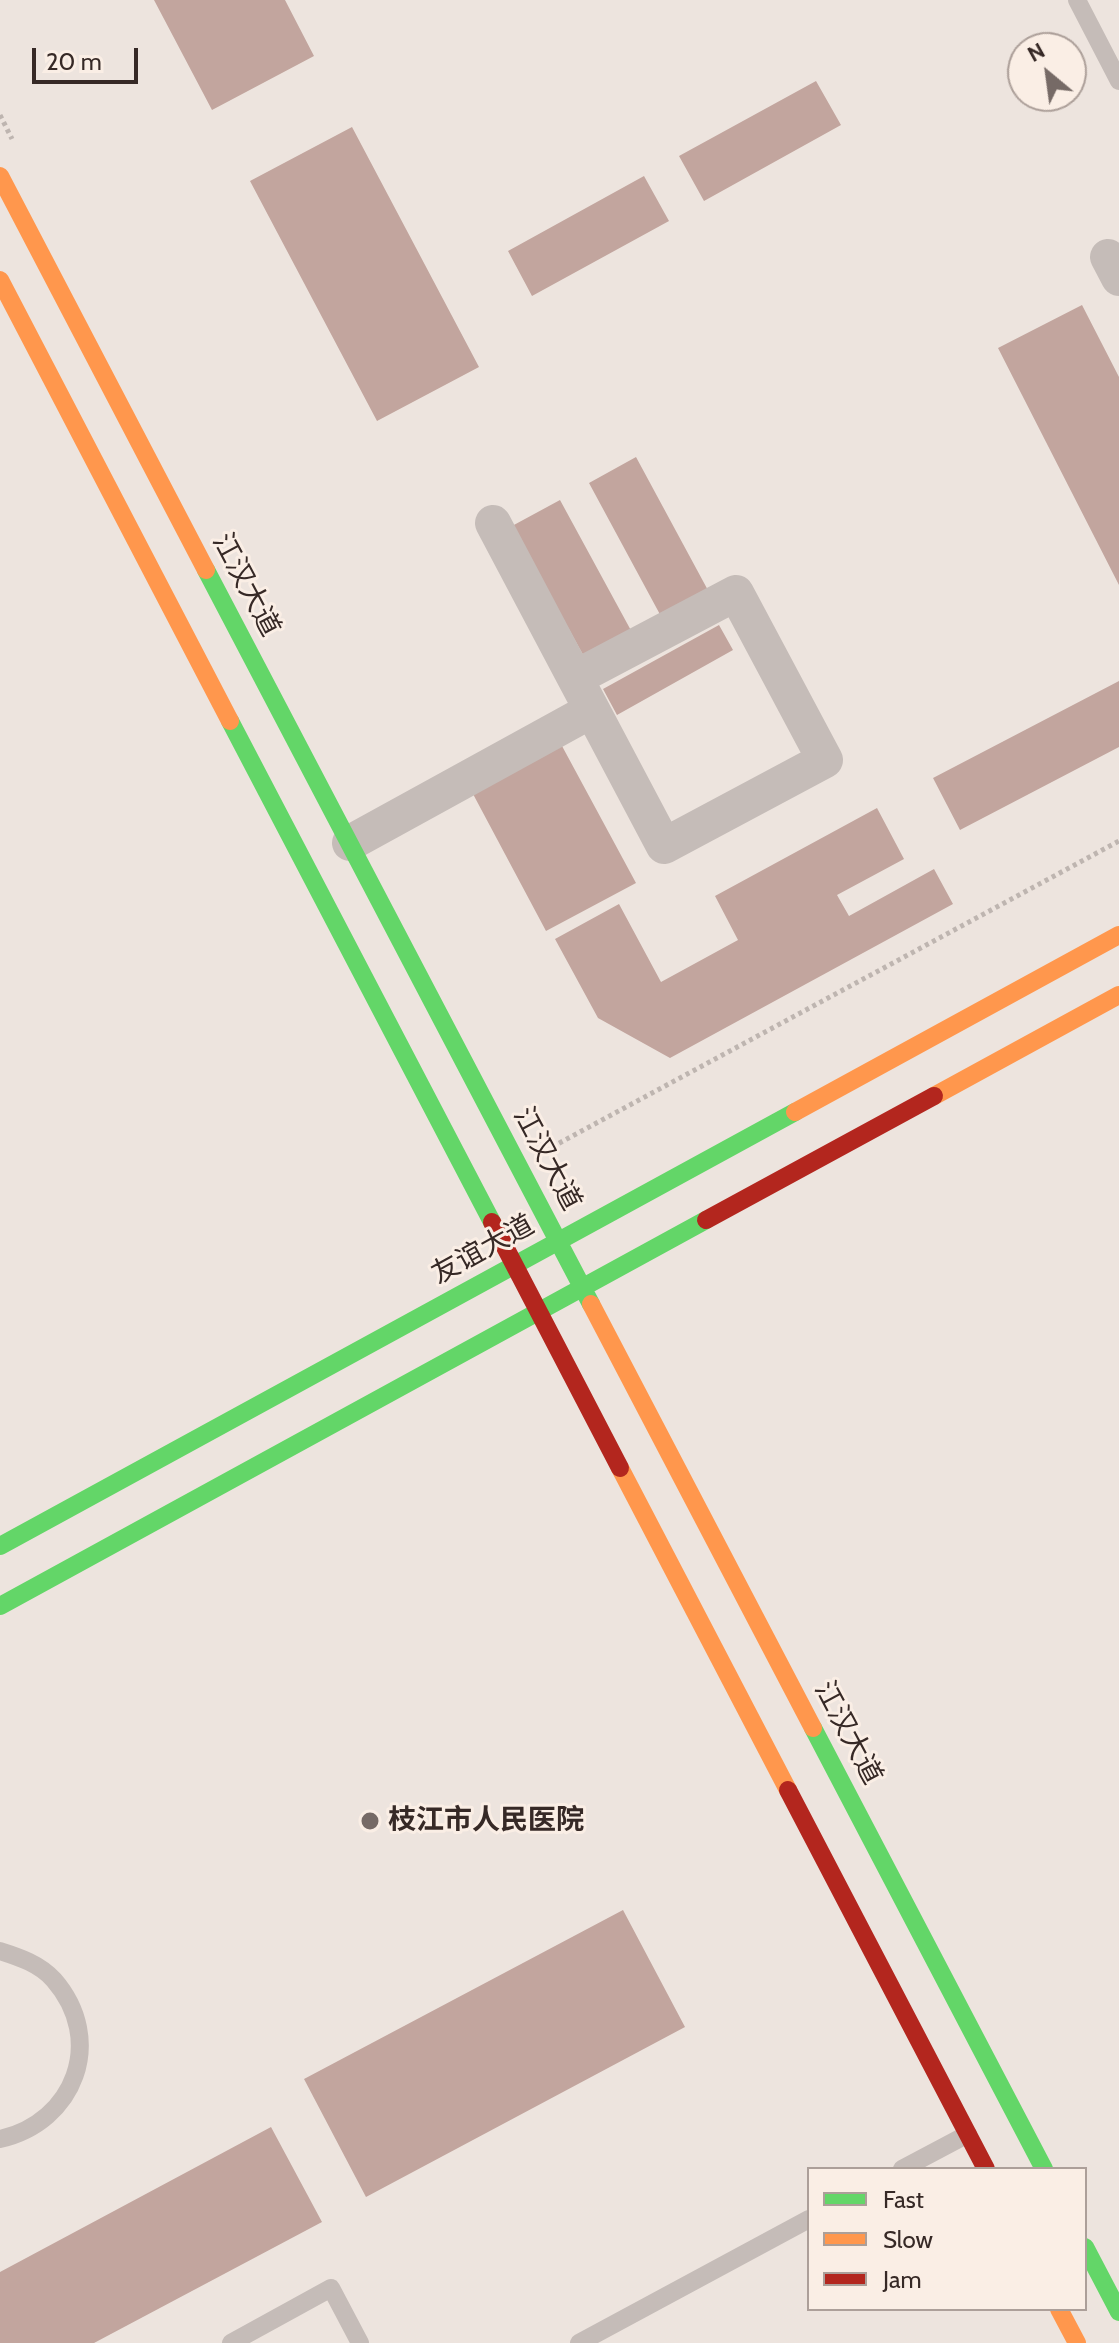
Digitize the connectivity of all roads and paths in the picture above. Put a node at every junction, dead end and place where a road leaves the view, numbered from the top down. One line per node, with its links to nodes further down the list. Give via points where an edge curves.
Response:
1 (1077, 0): 2 (lane)
2 (1119, 81)
3 (0, 176): 8 (main road, 江汉大道)
4 (0, 280): 12 (main road)
5 (493, 523): 6 (street)
6 (575, 678): 7 (street); 7 (street, via 736,593 825,760 664,846)
7 (592, 710): 8 (street)
8 (350, 843): 11 (main road, 江汉大道)
9 (1119, 935): 11 (main road, 友谊大道)
10 (1119, 995): 13 (main road)
11 (558, 1241): 12 (main road, 友谊大道); 13 (main road, 江汉大道)
12 (514, 1265): 14 (main road); 15 (main road, 友谊大道)
13 (583, 1288): 14 (main road); 22 (main road, 江汉大道)
14 (539, 1312): 16 (main road); 18 (main road)
15 (0, 1546)
16 (0, 1606)
17 (0, 1951): 19 (lane, via 27,1960 53,1978 70,2003 79,2033 78,2065 67,2093 48,2118 20,2135)
18 (968, 2134): 20 (lane); 21 (main road)
19 (0, 2139)
20 (906, 2167)
21 (985, 2167)
22 (1043, 2167)
23 (807, 2220): 28 (lane)
24 (1087, 2251): 25 (main road)
25 (1119, 2312)
26 (231, 2343): 27 (lane, via 331,2288)
27 (360, 2343)
28 (579, 2343)

